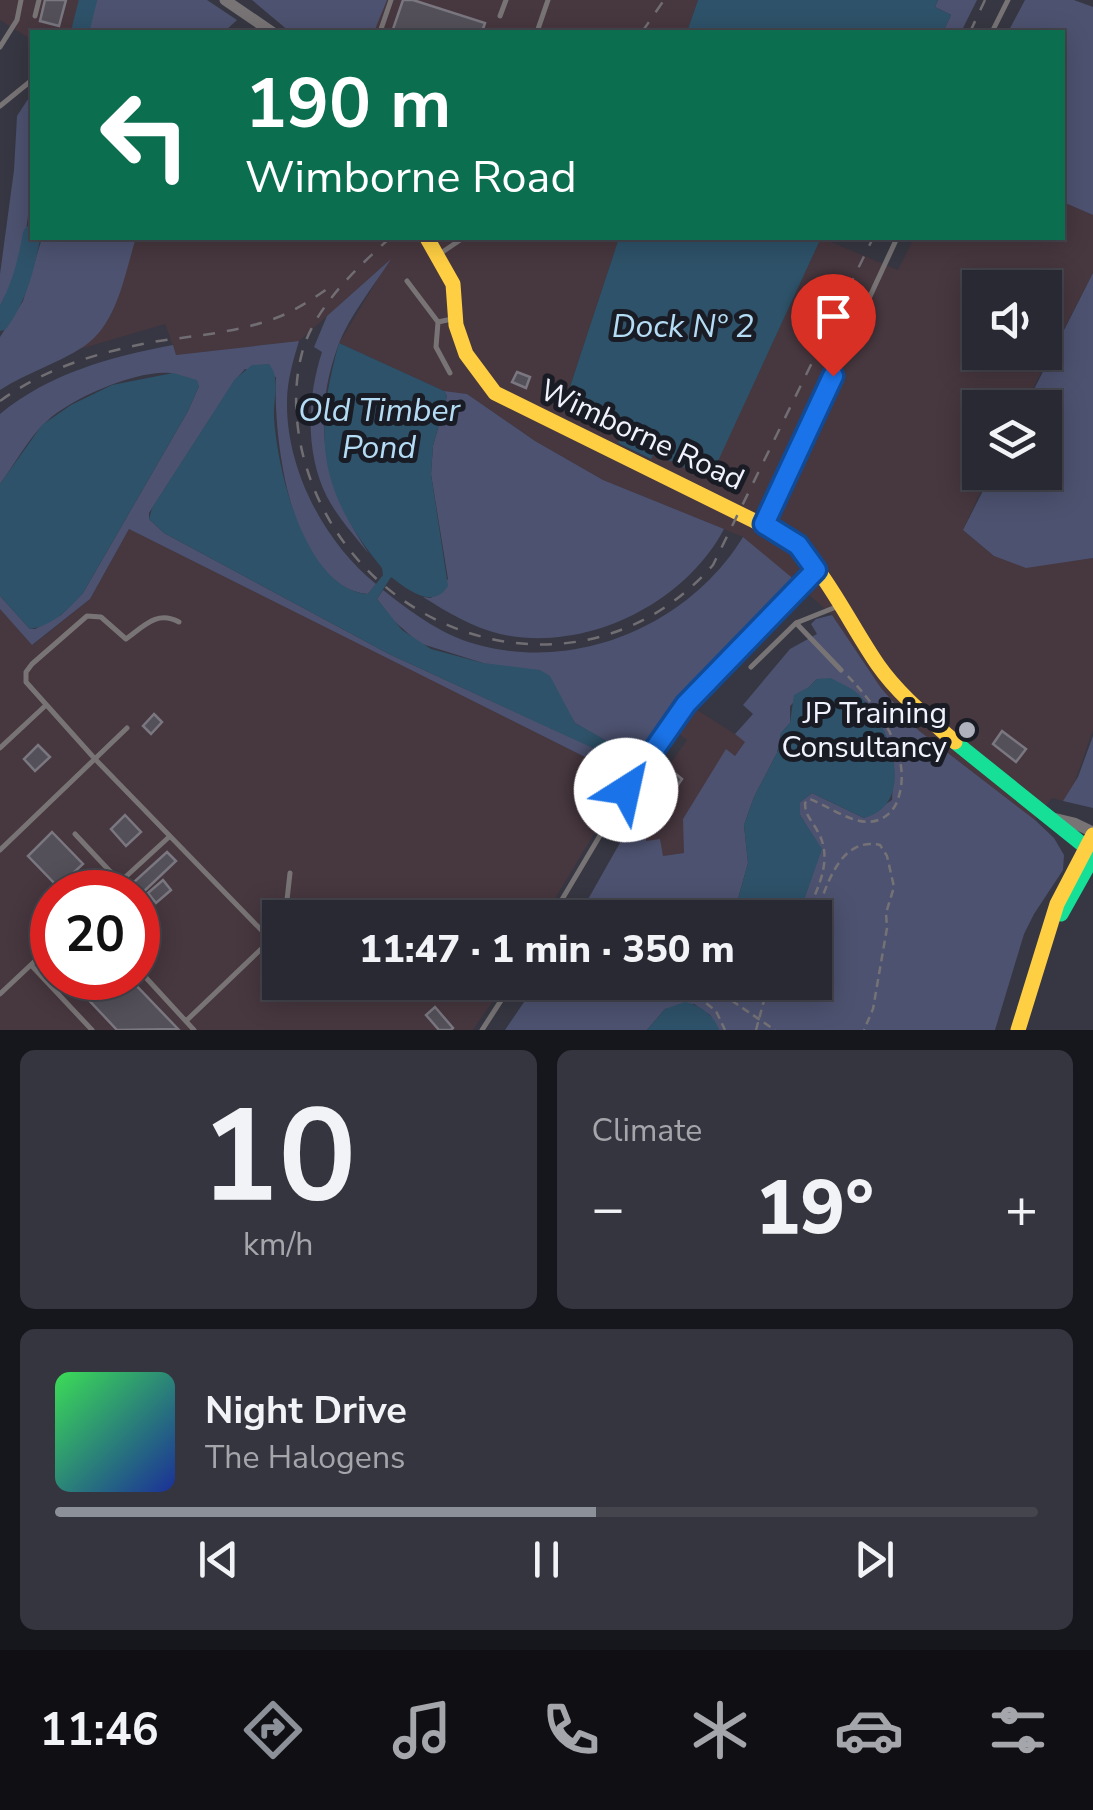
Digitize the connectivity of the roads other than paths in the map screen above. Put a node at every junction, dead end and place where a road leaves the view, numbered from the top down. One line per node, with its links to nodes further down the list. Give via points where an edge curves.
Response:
1 (21, 0): 14 (lane)
2 (39, 0): 8 (lane)
3 (225, 0): 10 (street)
4 (391, 0): 11 (lane)
5 (506, 0): 9 (lane)
6 (548, 0): 12 (lane)
7 (1008, 0): 13 (lane)
8 (35, 16)
9 (500, 16)
10 (269, 30)
11 (381, 30)
12 (539, 30)
13 (993, 30)
14 (0, 47)
15 (30, 82): 16 (lane)
16 (0, 106)
17 (428, 240): 20 (street, Wimborne Road)
18 (460, 240): 20 (lane)
19 (896, 240): 25 (lane)
20 (438, 254): 22 (street, Wimborne Road, via 452,284)
21 (407, 281): 23 (lane)
22 (455, 318): 23 (lane); 25 (street, Wimborne Road, via 470,362 498,396)
23 (438, 322): 24 (lane, via 436,346)
24 (450, 373)
25 (764, 524): 26 (street, Wimborne Road, via 798,545)
26 (816, 570): 27 (street, Wimborne Road); 44 (lane, via 686,704)
27 (840, 606): 29 (lane); 38 (street, Wimborne Road, via 915,709)
28 (179, 622): 32 (lane, via 156,618 126,639 101,617 87,616 26,672 27,685)
29 (796, 622): 30 (lane); 31 (lane)
30 (751, 667)
31 (841, 670)
32 (45, 706): 34 (lane); 35 (lane)
33 (126, 728): 35 (lane)
34 (0, 746)
35 (94, 759): 37 (lane); 39 (lane)
36 (75, 834): 40 (lane)
37 (169, 836): 41 (lane); 45 (lane)
38 (1091, 845): 56 (street, via 1046,941)
39 (0, 850)
40 (109, 870)
41 (133, 870)
42 (290, 873): 43 (lane)
43 (287, 900)
44 (562, 900)
45 (262, 931)
46 (262, 949): 52 (lane)
47 (30, 966): 49 (lane)
48 (160, 993): 52 (lane)
49 (0, 994)
50 (64, 1000): 53 (lane)
51 (501, 1000): 55 (lane)
52 (186, 1021): 54 (lane)
53 (92, 1030)
54 (194, 1030)
55 (482, 1030)
56 (1018, 1030)

